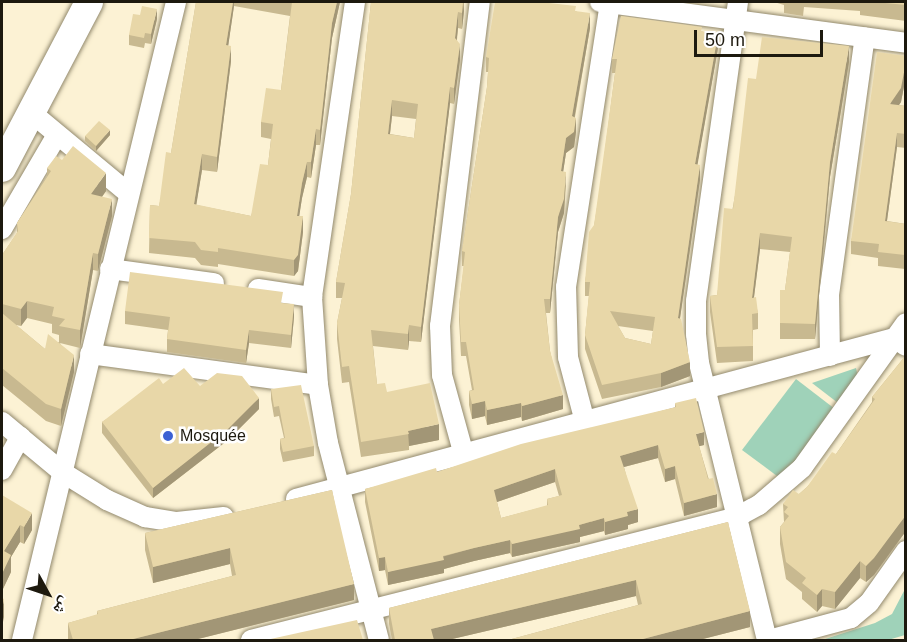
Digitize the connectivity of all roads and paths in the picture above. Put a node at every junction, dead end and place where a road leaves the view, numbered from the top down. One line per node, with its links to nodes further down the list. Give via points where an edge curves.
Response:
1 (89, 2): 9 (main road)
2 (176, 2): 12 (street)
3 (355, 2): 15 (street)
4 (480, 2): 24 (street, via 440,326 442,375)
5 (605, 2): 6 (street); 22 (street, via 566,287 568,357)
6 (737, 11): 7 (street); 20 (street, via 696,301 699,363)
7 (865, 37): 8 (street); 18 (street, via 830,295)
8 (906, 43)
9 (33, 114): 10 (street); 11 (main road)
10 (57, 135): 12 (street); 13 (street)
11 (2, 168)
12 (128, 193): 14 (street)
13 (2, 229)
14 (110, 269): 15 (street); 17 (street)
15 (312, 297): 19 (street)
16 (902, 336): 18 (street); 30 (street, via 802,468 759,505)
17 (90, 354): 19 (street); 26 (street)
18 (830, 356): 20 (street)
19 (318, 385): 27 (street)
20 (706, 390): 22 (street); 30 (street)
21 (2, 422): 23 (street)
22 (585, 422): 24 (street)
23 (20, 437): 25 (street); 26 (street)
24 (464, 455): 27 (street)
25 (2, 470)
26 (62, 472): 29 (street, via 106,500 145,517 177,522); 33 (street)
27 (340, 488): 28 (street); 32 (street)
28 (274, 504)
29 (242, 512)
30 (737, 517): 32 (street); 36 (street)
31 (906, 551): 36 (street, via 868,603 850,618)
32 (371, 610): 34 (street); 35 (street)
33 (22, 640)
34 (251, 640)
35 (379, 640)
36 (768, 640)

